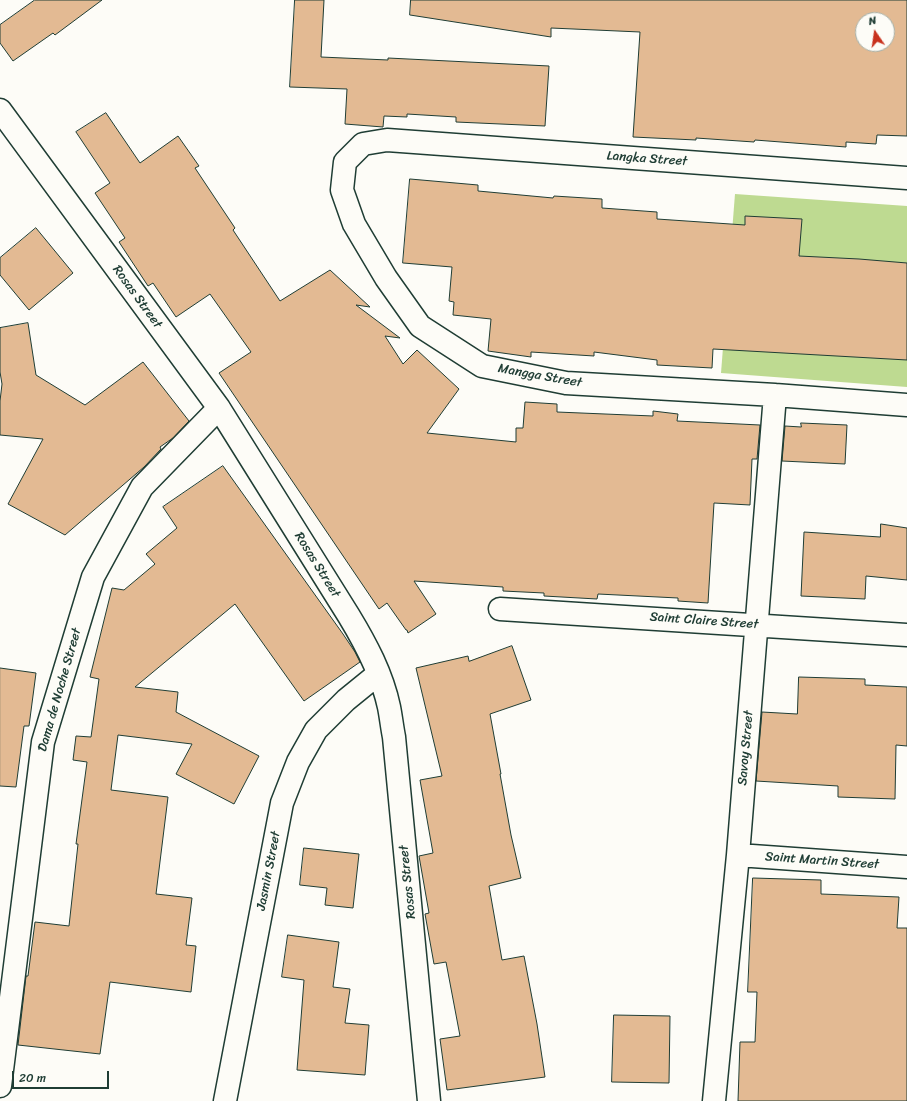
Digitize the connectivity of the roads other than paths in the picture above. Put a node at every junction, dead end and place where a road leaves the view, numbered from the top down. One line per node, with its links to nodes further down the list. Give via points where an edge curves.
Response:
1 (0, 111): 6 (street, Rosas Street)
2 (386, 140): 3 (street, Langka Street); 4 (street, Mangga Street, via 363,144 345,162 342,190 354,224 386,278 420,326 482,366 566,383)
3 (907, 178)
4 (775, 395): 5 (street, Mangga Street); 8 (street, Savoy Street)
5 (907, 405)
6 (219, 408): 10 (street, Rosas Street, via 349,616 365,643); 13 (street, Dama de Noche Street, via 142,487 93,577 43,742)
7 (500, 609): 8 (street, Saint Claire Street)
8 (756, 625): 9 (street, Saint Claire Street); 11 (street, Savoy Street)
9 (907, 635)
10 (378, 674): 14 (street, Jasmin Street, via 346,700 316,730 298,762 282,803); 15 (street, Rosas Street, via 389,706 394,738)
11 (738, 855): 12 (street, Saint Martin Street); 16 (street, Savoy Street)
12 (907, 867)
13 (0, 1086)
14 (225, 1101)
15 (429, 1101)
16 (714, 1101)

